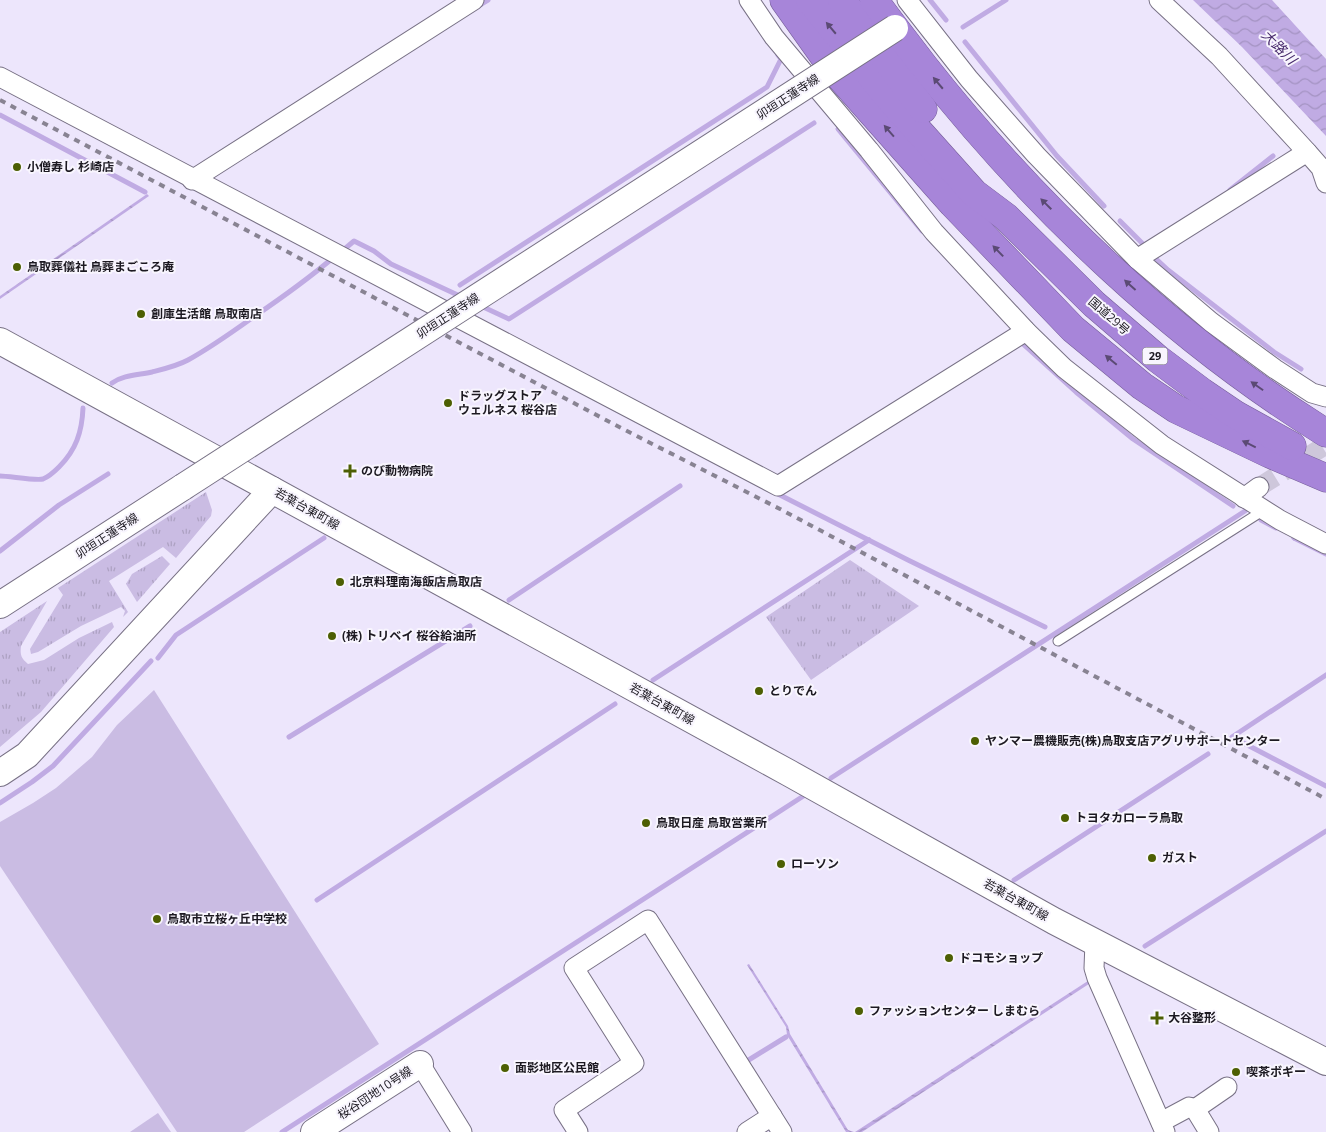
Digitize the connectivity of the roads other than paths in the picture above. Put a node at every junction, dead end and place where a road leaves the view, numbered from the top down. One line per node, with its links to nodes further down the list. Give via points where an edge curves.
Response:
1 (474, 0): 13 (street)
2 (749, 0): 17 (street, via 774,37 934,232)
3 (784, 0): 10 (highway)
4 (810, 0): 15 (highway, 国道29号 / 29, one-way to 4, via 974,193 889,98)
5 (842, 0): 15 (highway, 国道29号 / 29, via 905,88)
6 (874, 0): 9 (highway)
7 (907, 0): 16 (street, via 969,80)
8 (1159, 0): 12 (street, via 1219,56)
9 (895, 28): 10 (main road, 卯垣正蓮寺線, bridge); 20 (highway, one-way to 9, via 1208,352 1080,239 988,141)
10 (833, 69): 22 (highway, one-way to 10, via 1176,409 1142,386 1073,329 953,204); 26 (main road, 卯垣正蓮寺線, bridge)
11 (0, 77): 13 (street)
12 (1307, 152): 14 (street, via 1321,168); 16 (street)
13 (192, 180): 17 (street, via 778,486)
14 (1326, 182)
15 (1006, 217): 21 (highway, 国道29号 / 29, via 1094,304 1158,359 1236,414)
16 (1137, 259): 19 (street, via 1211,322 1275,370 1312,393)
17 (1026, 331): 24 (street, via 1064,368 1162,445 1252,492)
18 (0, 341): 23 (main road, 若葉台東町線)
19 (1326, 397)
20 (1326, 433)
21 (1326, 464)
22 (1326, 478)
23 (272, 490): 28 (main road, via 27,755); 29 (main road, 若葉台東町線)
24 (1264, 510): 25 (street); 27 (lane)
25 (1326, 544)
26 (0, 605)
27 (1058, 641)
28 (0, 773)
29 (1095, 942): 30 (main road, 若葉台東町線); 35 (street, via 1097,978)
30 (1326, 1062)
31 (420, 1064): 36 (main road, 桜谷団地10号線); 37 (street, 桜谷団地10号線)
32 (1227, 1087): 33 (street)
33 (1195, 1108): 35 (street, via 1189,1107); 41 (street)
34 (772, 1116): 38 (street, via 648,920 574,968 634,1063 564,1110); 39 (street); 40 (street)
35 (1163, 1127)
36 (314, 1132)
37 (462, 1132)
38 (578, 1132)
39 (747, 1132)
40 (782, 1132)
41 (1209, 1132)

